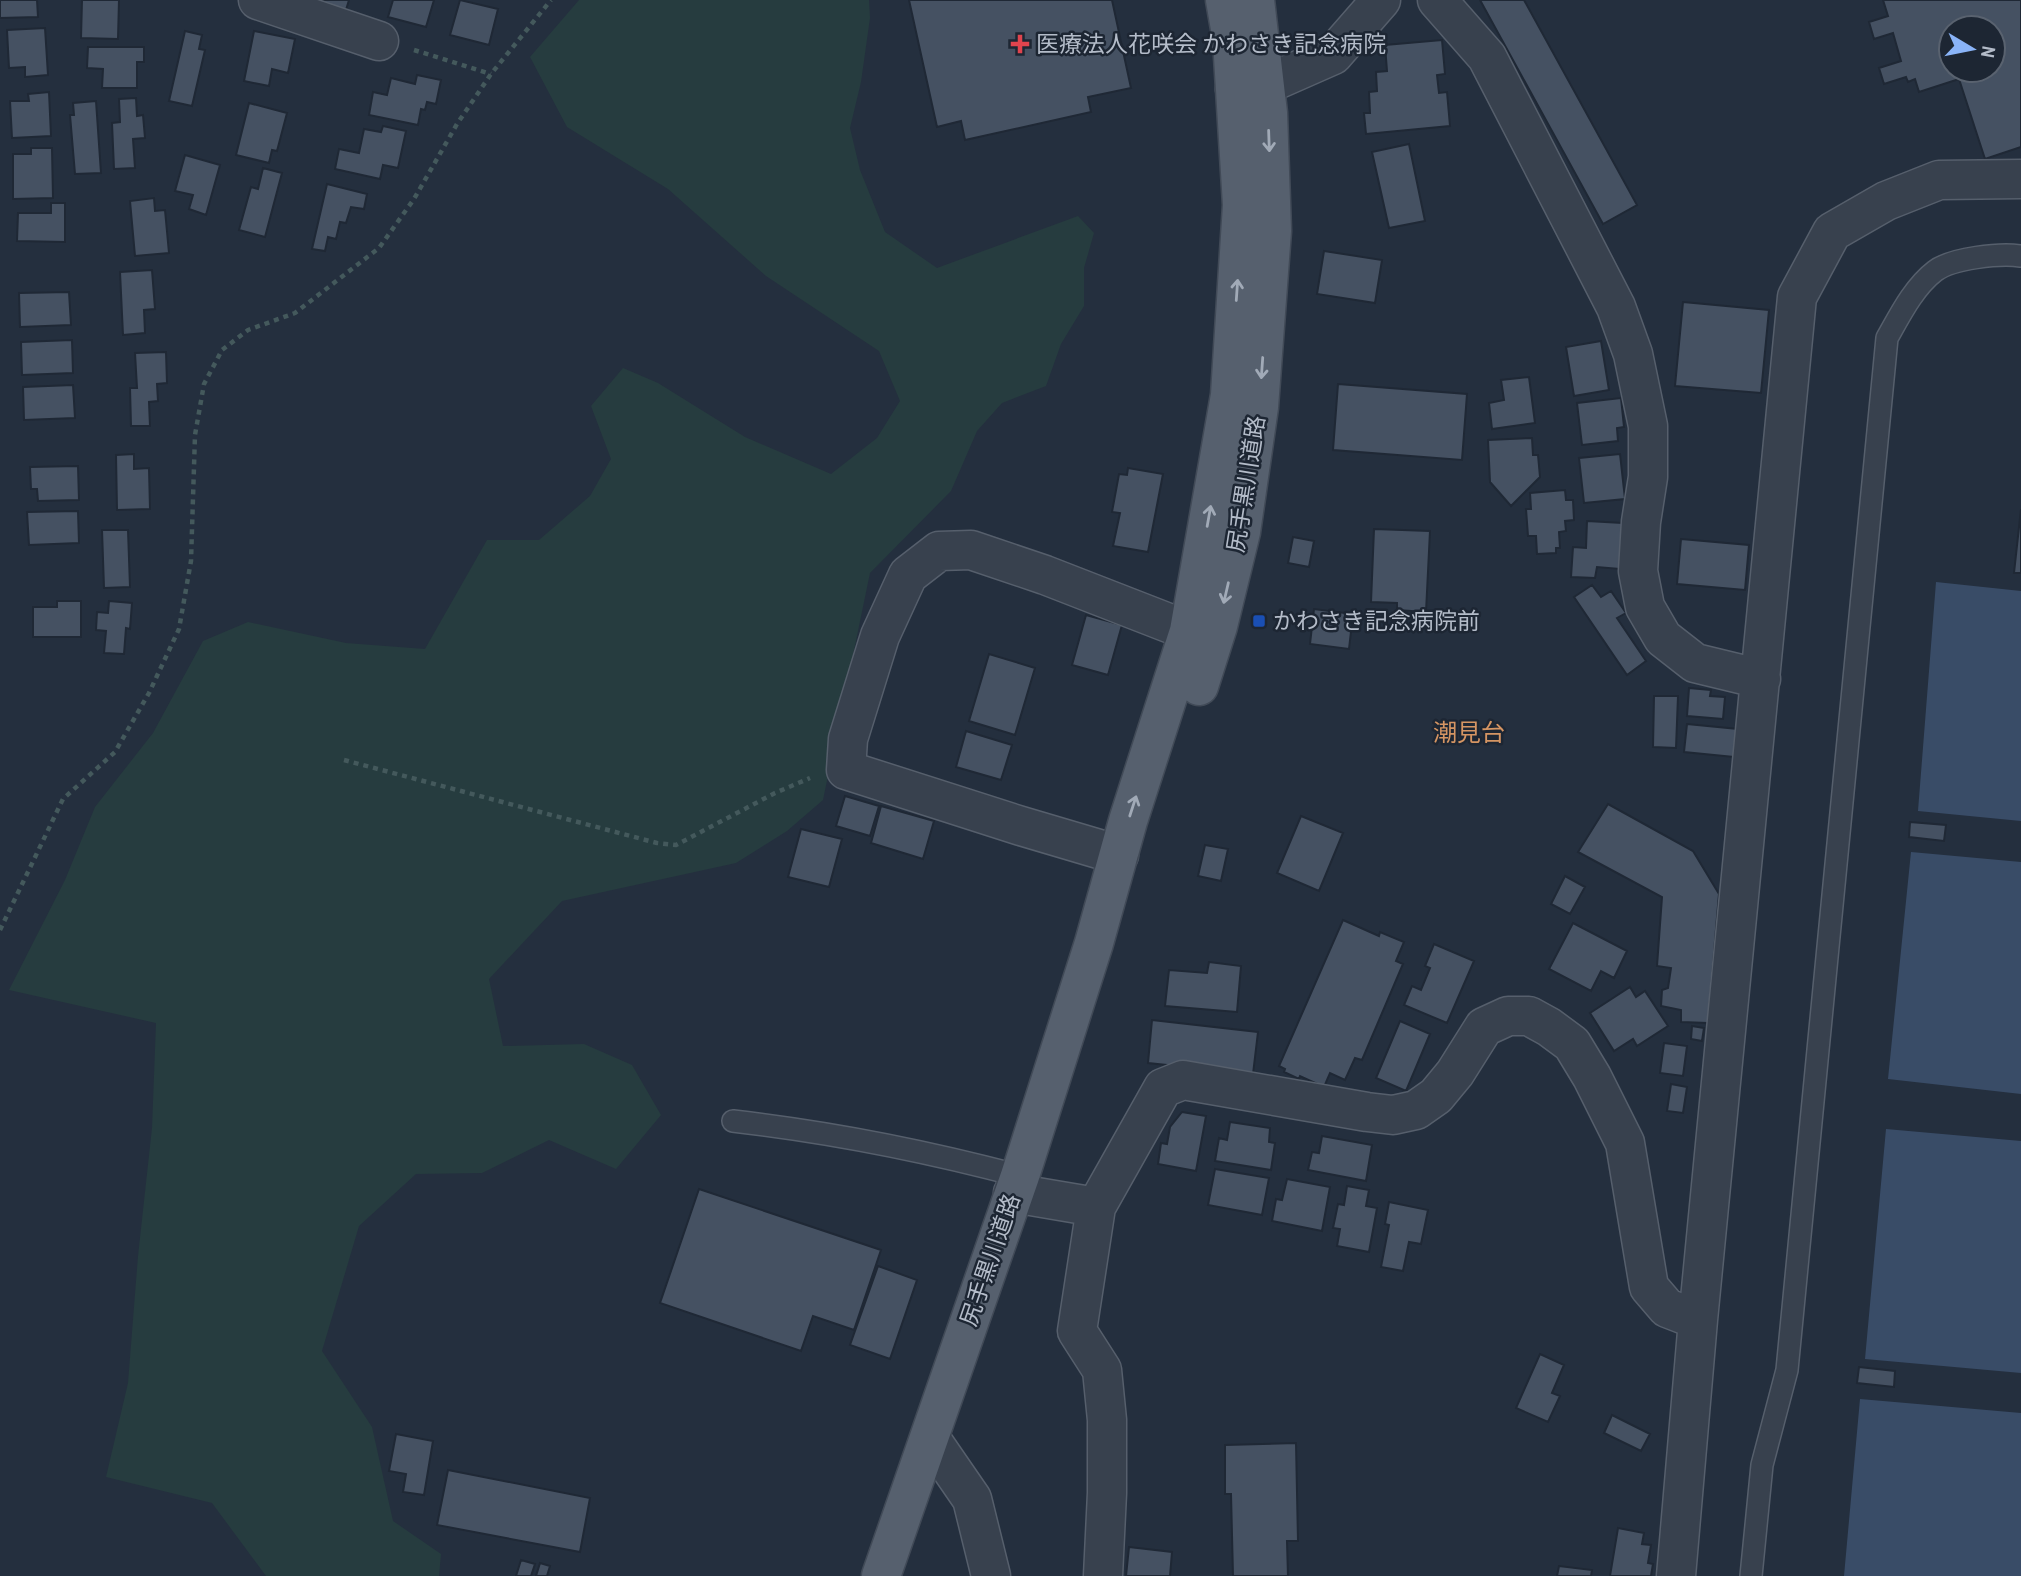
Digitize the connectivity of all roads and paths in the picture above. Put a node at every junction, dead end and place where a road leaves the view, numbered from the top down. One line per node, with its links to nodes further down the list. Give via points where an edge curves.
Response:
1 (258, 0): 7 (street)
2 (551, 0): 9 (path)
3 (1225, 0): 10 (main road, 尻手黒川道路, via 1232,40)
4 (1255, 0): 10 (main road, 尻手黒川道路)
5 (1381, 0): 10 (street, via 1333,55)
6 (1437, 0): 14 (street, via 1487,57 1616,307 1633,354 1648,426 1648,477 1638,571 1645,607 1663,638 1695,663)
7 (379, 41)
8 (447, 59): 9 (path)
9 (491, 74): 18 (path, via 379,248 295,313 248,330 222,351 204,384 195,435 191,561 179,629 115,752 63,799)
10 (1250, 87): 13 (main road, 尻手黒川道路, one-way to 10, via 1230,395); 19 (main road, 尻手黒川道路, one-way to 19, via 1272,231 1259,407 1241,532 1218,626 1155,824)
11 (2021, 179): 14 (street, via 1939,180 1886,201 1832,232 1797,297)
12 (2021, 256): 29 (lane, via 1963,260 1936,270 1911,298 1887,338 1787,1370 1762,1465)
13 (1189, 631): 16 (street, via 971,550 939,551 908,575 880,636 848,739); 17 (main road, 尻手黒川道路, one-way to 13)
14 (1761, 678): 23 (street)
15 (344, 760): 16 (path, via 676,845 775,793)
16 (846, 770): 17 (street)
17 (1119, 855): 19 (main road, 尻手黒川道路)
18 (0, 930)
19 (1094, 943): 21 (main road, 尻手黒川道路)
20 (733, 1121): 21 (lane, via 798,1129 983,1166)
21 (1016, 1184): 22 (street); 24 (main road, 尻手黒川道路)
22 (1096, 1207): 23 (street, via 1163,1088 1183,1080 1393,1115 1416,1110 1436,1096 1484,1027 1508,1016 1529,1016 1572,1044 1625,1143 1649,1287 1667,1308); 27 (street, via 1077,1331 1102,1370 1107,1420)
23 (1698, 1320): 28 (street)
24 (930, 1438): 25 (main road, 尻手黒川道路); 26 (street, via 972,1499)
25 (881, 1576)
26 (991, 1576)
27 (1103, 1576)
28 (1676, 1576)
29 (1751, 1576)

